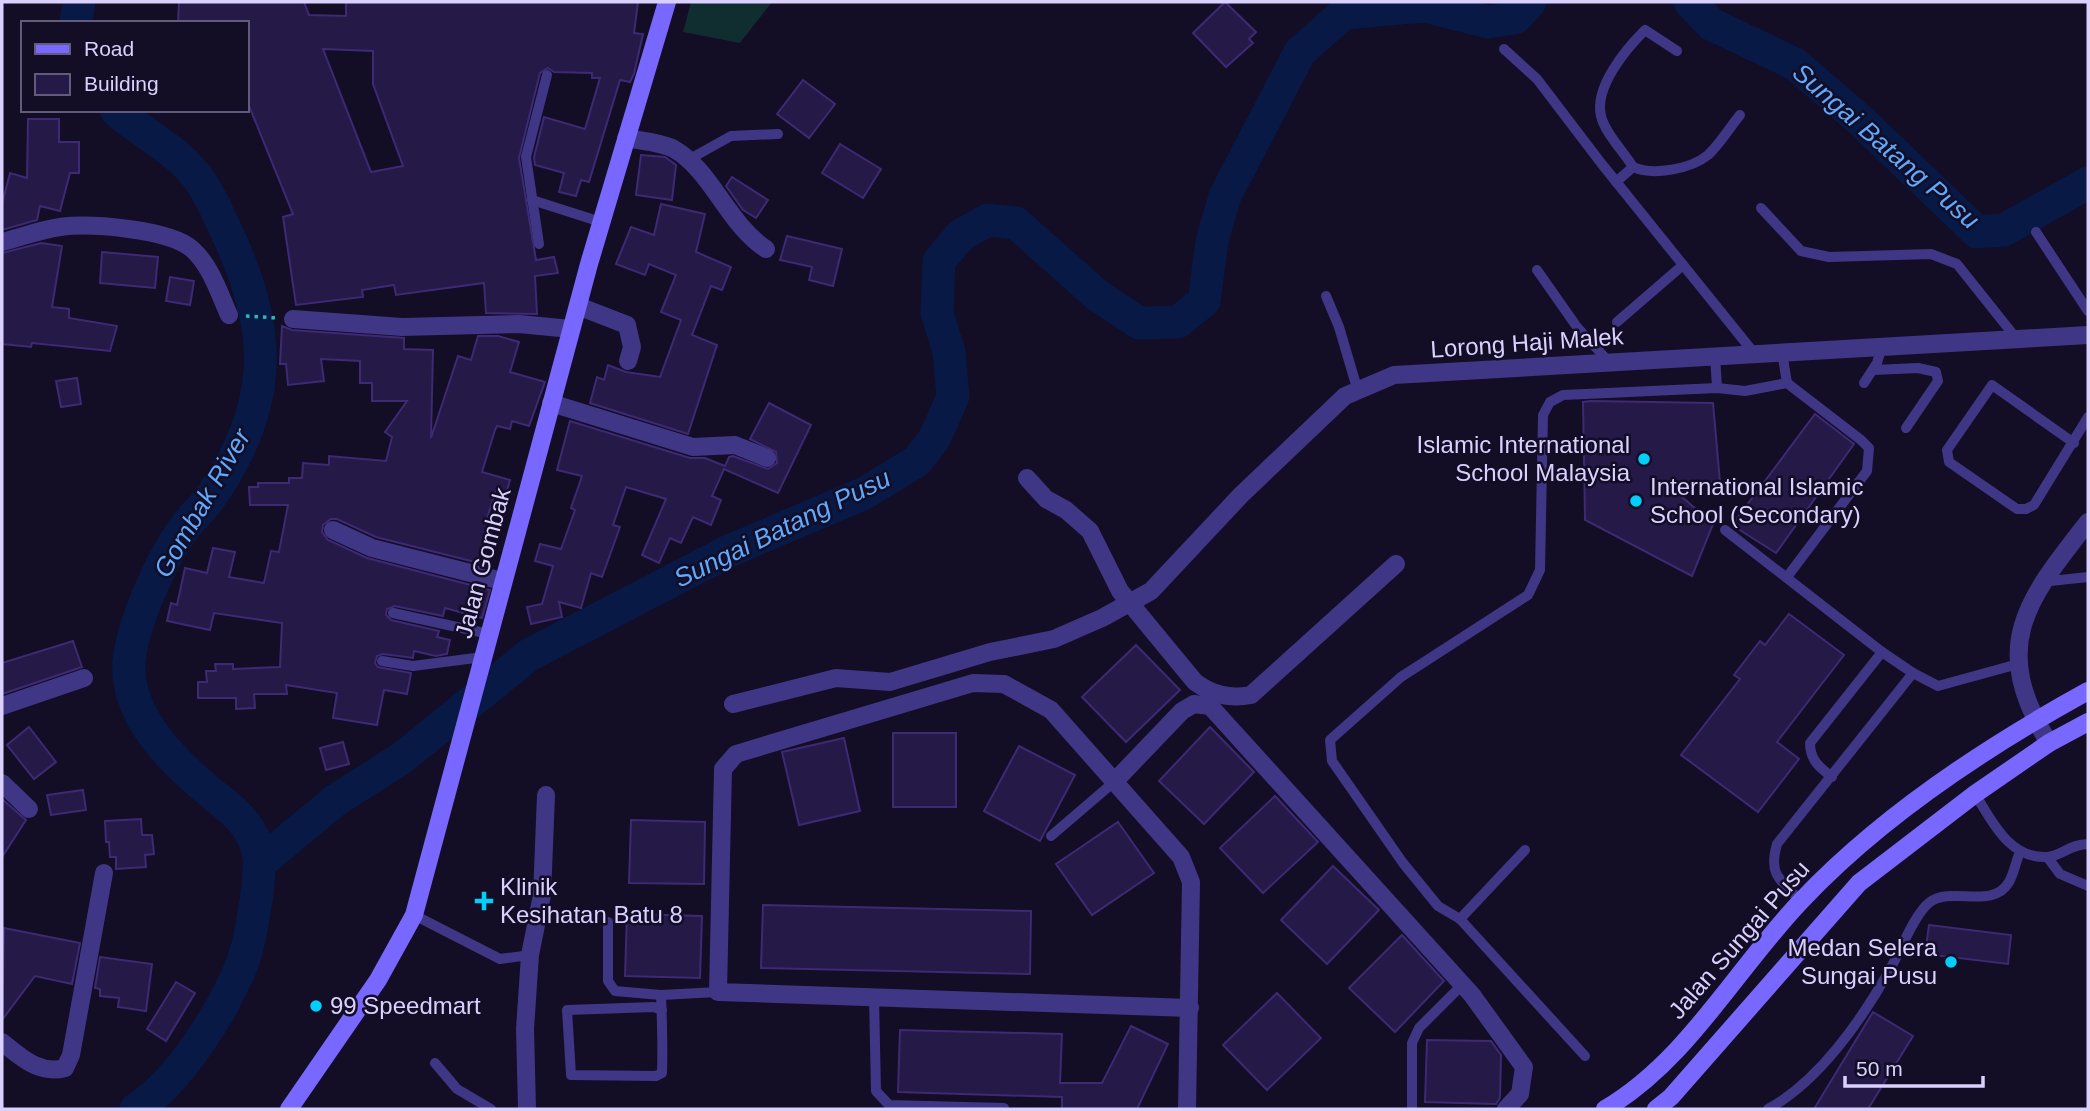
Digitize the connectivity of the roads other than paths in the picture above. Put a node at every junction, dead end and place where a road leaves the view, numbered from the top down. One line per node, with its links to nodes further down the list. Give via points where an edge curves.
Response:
1 (667, 2): 7 (main road, Jalan Gombak)
2 (1504, 49): 10 (lane, via 1537,79)
3 (1677, 51): 9 (lane, via 1645,30 1619,56 1600,104 1601,118)
4 (547, 75): 11 (lane, via 526,157)
5 (1740, 115): 9 (lane, via 1707,155 1678,168 1645,172)
6 (778, 134): 8 (lane, via 731,136)
7 (626, 138): 8 (street, via 672,148); 13 (main road, Jalan Gombak)
8 (688, 160): 17 (street, via 746,236)
9 (1633, 167): 10 (lane)
10 (1616, 182): 18 (lane)
11 (532, 200): 13 (lane); 16 (lane)
12 (1761, 208): 28 (lane, via 1801,251 1829,257 1931,254 1957,264)
13 (601, 222): 21 (main road, Jalan Gombak)
14 (2036, 232): 22 (lane)
15 (2, 242): 23 (street, via 61,227 163,236 190,247 205,264)
16 (539, 244)
17 (766, 249)
18 (1683, 265): 25 (lane); 31 (lane)
19 (1537, 270): 34 (lane, via 1577,327)
20 (1326, 296): 38 (lane)
21 (578, 306): 26 (main road, Jalan Gombak); 33 (street, via 627,325 632,347)
22 (2088, 311)
23 (229, 315)
24 (293, 318): 26 (street, via 402,327 519,324)
25 (1617, 322)
26 (571, 329): 40 (main road, Jalan Gombak)
27 (2088, 335): 28 (street, Lorong Haji Malek)
28 (2016, 338): 29 (street, Lorong Haji Malek)
29 (1882, 345): 30 (street, Lorong Haji Malek); 35 (lane)
30 (1782, 352): 31 (street, Lorong Haji Malek); 36 (lane)
31 (1754, 353): 32 (street, Lorong Haji Malek)
32 (1715, 355): 34 (street, Lorong Haji Malek); 39 (lane)
33 (628, 361)
34 (1609, 362): 38 (street, Lorong Haji Malek, via 1394,375)
35 (1873, 370): 37 (lane); 42 (lane, via 1936,372 1938,381)
36 (1787, 383): 39 (lane, via 1745,391); 50 (lane, via 1869,448 1867,471)
37 (1864, 383)
38 (1357, 388): 54 (street, Lorong Haji Malek, via 1241,495 1150,591)
39 (1717, 388): 84 (lane, via 1563,395 1550,402 1543,415 1540,570 1528,595 1401,677 1330,740 1332,761 1403,863 1438,906)
40 (551, 403): 44 (street, via 693,447 735,445); 52 (main road, Jalan Gombak)
41 (2088, 417): 43 (lane)
42 (1906, 428)
43 (2074, 443): 43 (lane, via 1992,385 1947,450 1949,462 2017,509 2026,509 2034,505)
44 (768, 458)
45 (1027, 478): 54 (street, via 1046,499 1090,531)
46 (2088, 522): 53 (street)
47 (333, 530): 52 (street, via 372,548)
48 (1725, 530): 50 (lane)
49 (1396, 564): 54 (street, via 1251,695 1237,698 1211,694 1195,682)
50 (1787, 577): 57 (lane)
51 (2088, 577): 53 (lane)
52 (502, 581): 56 (main road, Jalan Gombak)
53 (2041, 582): 60 (street, via 2019,639)
54 (1128, 602): 64 (street, Lorong Haji Malek, via 1054,639 990,652 890,682 836,678)
55 (393, 613): 56 (lane)
56 (489, 634): 59 (main road, Jalan Gombak)
57 (1882, 652): 61 (lane); 69 (lane, via 1810,743 1816,764)
58 (382, 661): 59 (lane, via 413,666)
59 (481, 664): 83 (main road, Jalan Gombak)
60 (2018, 664): 61 (lane, via 1938,686); 66 (street)
61 (1913, 673): 69 (lane)
62 (84, 678): 65 (street)
63 (2088, 691): 66 (main road, Jalan Sungai Pusu)
64 (733, 704)
65 (2, 706)
66 (2035, 720): 68 (street); 82 (main road, Jalan Sungai Pusu, via 1910,806)
67 (2088, 722): 68 (main road)
68 (2049, 743): 72 (main road)
69 (1832, 777): 82 (lane, via 1777,844 1772,862 1777,877)
70 (1114, 782): 75 (lane); 87 (street, via 1182,711 1194,704 1210,706); 88 (street, via 1051,710 1004,684 973,683 736,754 723,769); 91 (street, via 1181,857 1191,882)
71 (2, 783): 74 (street)
72 (1975, 794): 78 (lane, via 2000,833); 104 (main road, via 1859,883)
73 (546, 795): 86 (street, via 542,895)
74 (29, 809)
75 (1051, 836)
76 (2088, 844): 79 (lane, via 2074,844)
77 (1525, 850): 84 (lane)
78 (2020, 852): 79 (lane); 105 (lane, via 2009,884 1998,893 1947,895 1930,902 1888,974 1823,1067 1791,1096)
79 (2048, 858): 81 (lane, via 2060,874)
80 (104, 873): 93 (street, via 65,1068 40,1069)
81 (2088, 886)
82 (1801, 901): 103 (main road, Jalan Sungai Pusu, via 1653,1077)
83 (414, 915): 86 (lane, via 500,959); 97 (main road, Jalan Gombak, via 378,980)
84 (1460, 919): 94 (lane)
85 (608, 922): 89 (lane, via 608,981 615,991)
86 (530, 955): 99 (street, via 525,1029)
87 (1462, 985): 101 (lane, via 1419,1028 1412,1043); 102 (street, via 1524,1067 1520,1094)
88 (718, 992): 89 (lane); 90 (street)
89 (661, 995): 92 (lane)
90 (874, 998): 91 (street); 96 (lane, via 876,1091 881,1099 889,1105)
91 (1189, 1008): 100 (street)
92 (662, 1010): 92 (lane, via 567,1010 571,1075 662,1073)
93 (2, 1042)
94 (1586, 1056)
95 (435, 1063): 98 (lane, via 457,1089)
96 (1004, 1108)
97 (289, 1109)
98 (491, 1109)
99 (527, 1109)
100 (1188, 1109)
101 (1412, 1109)
102 (1506, 1109)
103 (1605, 1109)
104 (1656, 1109)
105 (1768, 1109)

